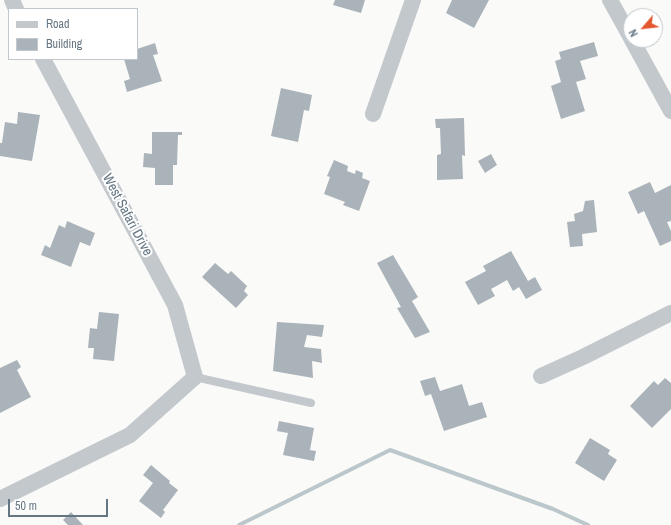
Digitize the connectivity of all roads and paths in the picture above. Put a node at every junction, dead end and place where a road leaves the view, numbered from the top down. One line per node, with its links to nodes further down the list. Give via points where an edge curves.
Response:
1 (413, 0): 7 (street)
2 (610, 0): 3 (street)
3 (623, 23)
4 (637, 48): 6 (street)
5 (44, 60): 10 (street, West Safari Drive, via 175,305)
6 (669, 101)
7 (374, 114)
8 (671, 313): 9 (street)
9 (541, 376)
10 (194, 377): 11 (lane); 12 (street, via 130,436)
11 (311, 403)
12 (0, 499)

